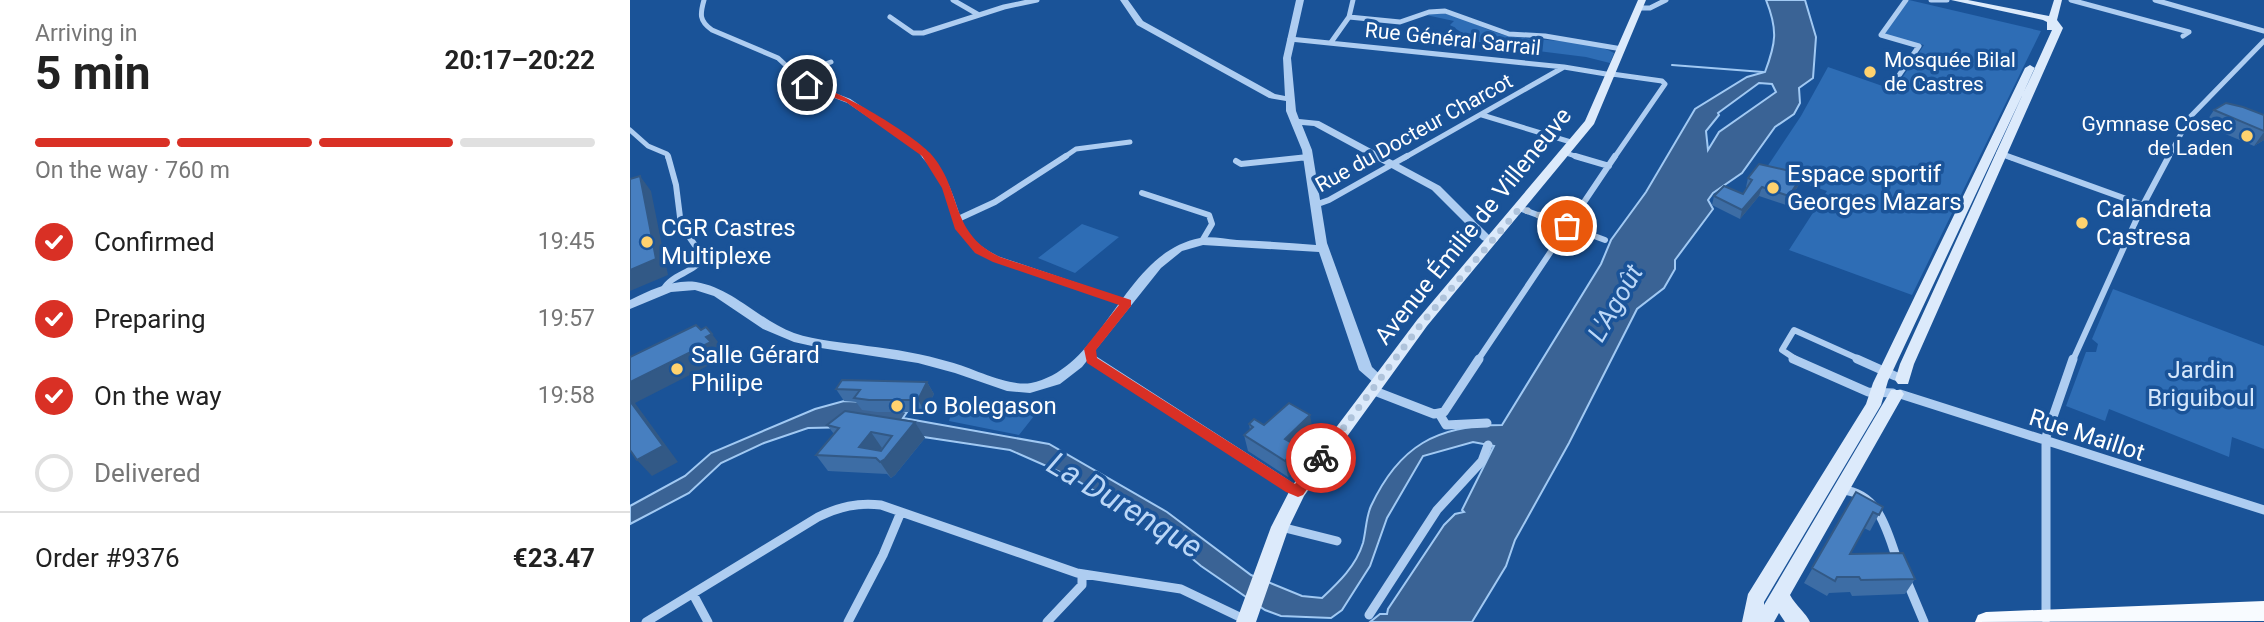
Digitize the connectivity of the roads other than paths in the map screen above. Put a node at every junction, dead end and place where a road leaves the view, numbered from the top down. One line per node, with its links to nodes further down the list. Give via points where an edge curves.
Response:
1 (704, 0): 34 (street, via 699,15 708,27 778,58)
2 (953, 0): 19 (street)
3 (1038, 0): 14 (street)
4 (1124, 0): 36 (street, via 1140,23 1272,96)
5 (1300, 0): 27 (street)
6 (1353, 0): 22 (street)
7 (1666, 0): 17 (street, via 1648,9)
8 (1906, 0): 35 (street, via 1881,35 1919,46)
9 (1931, 0): 10 (street)
10 (1947, 0)
11 (1955, 0): 16 (main road)
12 (2071, 0): 26 (street, via 2189,32)
13 (2155, 0): 24 (street)
14 (1023, 1): 19 (street)
15 (2057, 2): 18 (main road, via 2035,11); 23 (main road)
16 (1971, 3): 18 (main road); 20 (main road)
17 (1640, 4): 30 (main road, Avenue Émilie de Villeneuve)
18 (2002, 9): 23 (main road)
19 (979, 15): 21 (street, via 919,34)
20 (2018, 15): 23 (main road); 25 (main road, via 2040,24)
21 (890, 17)
22 (1349, 17): 28 (street); 30 (street, via 1400,22 1446,11 1504,33)
23 (2058, 20): 25 (main road)
24 (2264, 31)
25 (2051, 35): 42 (main road)
26 (2183, 36)
27 (1290, 38): 28 (street, Rue Général Sarrail); 36 (street, via 1286,66)
28 (1332, 41): 32 (street, Rue Général Sarrail)
29 (2264, 41): 50 (street, via 2190,117)
30 (1622, 50): 33 (main road, Avenue Émilie de Villeneuve)
31 (831, 62): 34 (street)
32 (1564, 67): 33 (street, Rue Général Sarrail); 37 (street, Rue du Docteur Charcot)
33 (1612, 74): 41 (main road, Avenue Émilie de Villeneuve, via 1595,115); 47 (street, Rue Général Sarrail, via 1665,83)
34 (795, 75): 52 (street, via 810,86 849,100 926,155 947,188)
35 (1891, 87)
36 (1289, 99): 38 (street)
37 (1482, 115): 41 (street); 46 (street, Rue du Docteur Charcot)
38 (1295, 121): 44 (street); 46 (street, via 1316,123)
39 (630, 130): 58 (street, via 648,146 667,154 681,225 704,257)
40 (1130, 142): 52 (street, via 1076,149 995,202)
41 (1574, 143): 43 (main road, Avenue Émilie de Villeneuve)
42 (1996, 152): 50 (street); 63 (main road, via 1908,364)
43 (1566, 153): 47 (street); 51 (main road, Avenue Émilie de Villeneuve)
44 (1308, 157): 45 (street); 49 (street)
45 (1236, 161)
46 (1394, 165): 49 (street, Rue du Docteur Charcot); 54 (street, via 1436,188)
47 (1609, 166): 53 (street)
48 (1142, 192): 56 (street, via 1209,215 1212,225)
49 (1315, 205): 57 (street)
50 (2143, 205): 66 (street, via 2079,342)
51 (1520, 208): 53 (street); 54 (main road, Avenue Émilie de Villeneuve)
52 (956, 220): 59 (street, via 971,243 990,256)
53 (1567, 226): 55 (street); 64 (street)
54 (1492, 240): 62 (main road, Avenue Émilie de Villeneuve)
55 (1605, 240)
56 (1202, 241): 57 (street); 59 (street, via 1177,250 1152,271)
57 (1323, 248): 62 (street, via 1366,369)
58 (663, 290): 60 (street); 61 (street, via 701,287 719,293 779,331 807,341 920,358 1026,389 1053,381)
59 (1127, 303): 61 (street)
60 (630, 305)
61 (1090, 349): 69 (street, via 1092,360)
62 (1376, 385): 64 (street); 69 (main road, Avenue Émilie de Villeneuve)
63 (1887, 387): 63 (street, via 1794,330 1782,350 1783,353); 66 (street, Rue Maillot); 68 (main road); 85 (main road, via 1755,600)
64 (1440, 415): 65 (street, via 1446,425)
65 (1487, 422)
66 (2046, 442): 70 (street, Rue Maillot); 80 (street)
67 (1488, 445): 78 (street, via 1482,461 1437,510)
68 (1842, 490): 76 (main road); 88 (street, via 1858,490 1872,500)
69 (1298, 491): 72 (main road, Avenue Émilie de Villeneuve)
70 (2264, 510)
71 (901, 512): 74 (street); 75 (street, via 869,503 841,506); 83 (street)
72 (1280, 527): 73 (street); 79 (main road, Avenue Émilie de Villeneuve)
73 (1337, 541)
74 (1082, 574): 79 (street, via 1181,589); 84 (street, via 1082,585)
75 (693, 594): 81 (street); 82 (street)
76 (1780, 596): 86 (main road); 87 (main road)
77 (2264, 611): 80 (main road)
78 (1369, 615)
79 (1248, 619)
80 (2046, 620): 89 (main road)
81 (646, 622)
82 (708, 622)
83 (848, 622)
84 (1047, 622)
85 (1752, 622)
86 (1764, 622)
87 (1800, 622)
88 (1924, 622)
89 (1986, 622)

